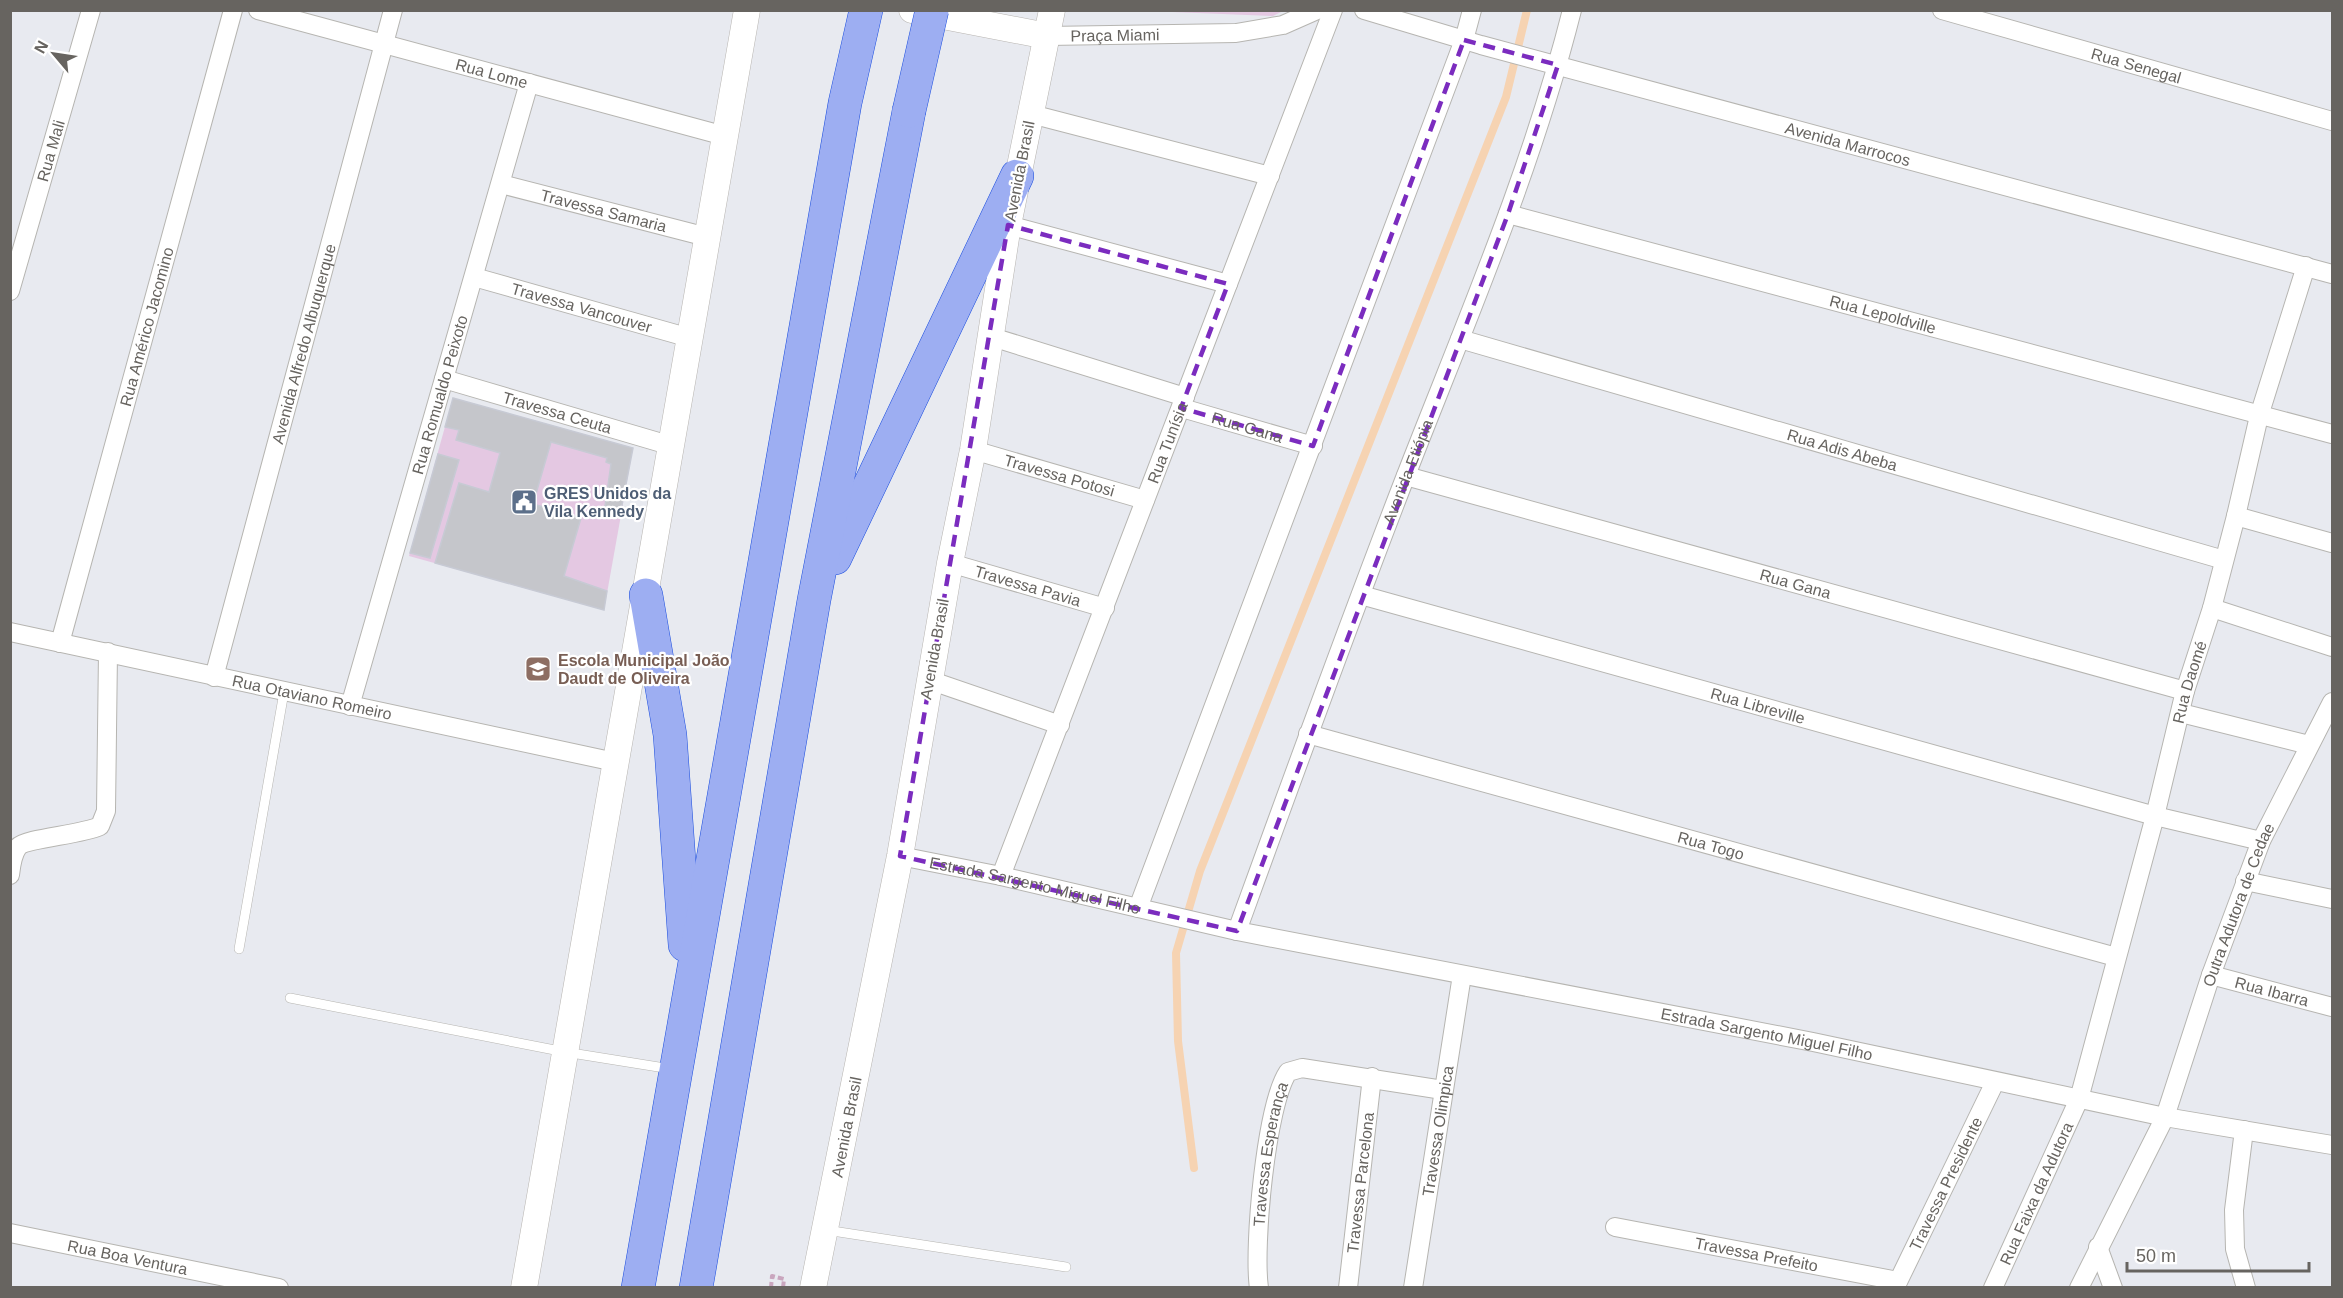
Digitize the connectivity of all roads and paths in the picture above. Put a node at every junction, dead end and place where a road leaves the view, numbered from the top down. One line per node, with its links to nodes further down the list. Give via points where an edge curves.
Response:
1 (91, 10): 34 (street, Rua Mali)
2 (232, 10): 57 (street, Rua Américo Jacomino)
3 (258, 10): 18 (street, Rua Lome)
4 (393, 10): 18 (street, Avenida Alfredo Albuquerque)
5 (747, 10): 23 (street)
6 (866, 10): 85 (highway, via 845,103)
7 (912, 10): 16 (street, Praça Miami)
8 (932, 10): 53 (highway, bridge)
9 (1052, 10): 16 (street, Avenida Brasil)
10 (1317, 10): 16 (street, Praça Miami, via 1283,25 1236,33)
11 (1333, 10): 25 (street, Rua Tunísia)
12 (1364, 10): 17 (street, Avenida Marrocos)
13 (1472, 10): 17 (street)
14 (1572, 10): 19 (street, Avenida Etiópia)
15 (1942, 10): 22 (street, Rua Senegal)
16 (1047, 36): 21 (street, Avenida Brasil)
17 (1473, 42): 19 (street, Avenida Marrocos); 43 (street)
18 (384, 44): 20 (street, Rua Lome); 60 (street, Avenida Alfredo Albuquerque)
19 (1558, 65): 27 (street, Avenida Etiópia); 30 (street, Avenida Marrocos)
20 (529, 83): 23 (street, Rua Lome); 26 (street, Rua Romualdo Peixoto)
21 (1030, 114): 24 (street, Avenida Brasil); 25 (street)
22 (2332, 120)
23 (725, 136): 29 (street)
24 (1017, 176): 28 (street, Avenida Brasil); 53 (highway)
25 (1270, 176): 33 (street, Rua Tunísia)
26 (501, 184): 29 (street, Travessa Samaria); 32 (street, Rua Romualdo Peixoto)
27 (1508, 214): 37 (street, Avenida Etiópia); 40 (street, Rua Lepoldville)
28 (1008, 225): 33 (street); 35 (street, Avenida Brasil)
29 (707, 237): 36 (street)
30 (2306, 266): 31 (street, Avenida Marrocos); 40 (street, Rua Daomé)
31 (2332, 274)
32 (474, 278): 36 (street, Travessa Vancouver); 38 (street, Rua Romualdo Peixoto)
33 (1228, 284): 39 (street, Rua Tunísia)
34 (10, 291)
35 (992, 337): 39 (street); 44 (street, Avenida Brasil)
36 (690, 339): 42 (street)
37 (1460, 339): 45 (street, Avenida Etiópia); 49 (street, Rua Adis Abeba)
38 (444, 378): 42 (street, Travessa Ceuta); 65 (street, Rua Romualdo Peixoto)
39 (1184, 403): 43 (street, Rua Gana); 46 (street, Rua Tunísia)
40 (2259, 416): 41 (street, Rua Lepoldville); 47 (street, Rua Daomé)
41 (2332, 434)
42 (672, 446): 51 (street)
43 (1313, 446): 78 (street)
44 (973, 450): 46 (street, Travessa Potosi); 50 (street, Avenida Brasil)
45 (1406, 476): 52 (street, Avenida Etiópia); 62 (street, Rua Gana)
46 (1145, 500): 54 (street, Rua Tunísia)
47 (2236, 516): 48 (street); 49 (street, Rua Daomé)
48 (2332, 543)
49 (2224, 560): 55 (street, Rua Daomé)
50 (950, 562): 54 (street, Travessa Pavia); 61 (street, Avenida Brasil)
51 (646, 595): 70 (street); 85 (highway, via 670,735)
52 (1361, 595): 68 (street, Avenida Etiópia); 71 (street, Rua Libreville)
53 (814, 600): 105 (highway)
54 (1105, 608): 67 (street, Rua Tunísia)
55 (2212, 608): 58 (street); 62 (street, Rua Daomé)
56 (10, 632): 57 (street, Rua Otaviano Romeiro)
57 (60, 643): 59 (street, Rua Otaviano Romeiro)
58 (2332, 647)
59 (108, 652): 60 (street, Rua Otaviano Romeiro); 74 (street, via 106,811 100,826 86,833 18,847)
60 (214, 677): 63 (street, Rua Otaviano Romeiro)
61 (929, 680): 67 (street); 73 (street, Avenida Brasil)
62 (2185, 691): 66 (street, Rua Daomé)
63 (284, 692): 65 (street, Rua Otaviano Romeiro); 80 (lane)
64 (2332, 702): 69 (street, Outra Adutora de Cedae)
65 (350, 706): 70 (street, Rua Otaviano Romeiro)
66 (2181, 713): 69 (street); 71 (street, Rua Daomé)
67 (1060, 725): 75 (street, Rua Tunísia)
68 (1308, 734): 79 (street, Avenida Etiópia); 81 (street, Rua Togo)
69 (2309, 745): 72 (street, Outra Adutora de Cedae)
70 (615, 762): 87 (street)
71 (2155, 816): 72 (street, Rua Libreville); 81 (street, Rua Daomé)
72 (2261, 841): 76 (street, Outra Adutora de Cedae)
73 (900, 856): 75 (street, Estrada Sargento Miguel Filho); 97 (street, Avenida Brasil)
74 (10, 875)
75 (1001, 876): 78 (street, Estrada Sargento Miguel Filho)
76 (2245, 881): 77 (street); 83 (street, Outra Adutora de Cedae)
77 (2332, 899)
78 (1138, 908): 79 (street, Estrada Sargento Miguel Filho)
79 (1237, 931): 82 (street, Estrada Sargento Miguel Filho)
80 (238, 949)
81 (2116, 957): 92 (street, Rua Daomé)
82 (1462, 975): 90 (street, Estrada Sargento Miguel Filho, via 1813,1042); 91 (street, Travessa Olimpica)
83 (2211, 975): 86 (street, Rua Ibarra); 93 (street, Outra Adutora de Cedae)
84 (290, 998): 87 (lane)
85 (688, 1004): 88 (highway)
86 (2332, 1006)
87 (565, 1052): 88 (lane); 103 (street)
88 (676, 1070): 104 (highway)
89 (1372, 1077): 91 (street, Travessa Esperança); 109 (street, Travessa Esperança, via 1302,1068 1288,1072 1283,1080 1269,1139 1260,1205); 110 (street, Travessa Parcelona)
90 (1995, 1082): 92 (street, Estrada Sargento Miguel Filho); 101 (street, Travessa Presidente)
91 (1443, 1090): 111 (street, Travessa Olimpica)
92 (2079, 1099): 93 (street, Estrada Sargento Miguel Filho); 112 (street, Rua Faixa da Adutora)
93 (2165, 1117): 94 (street, Estrada Sargento Miguel Filho); 99 (street)
94 (2244, 1130): 95 (street, Estrada Sargento Miguel Filho); 115 (street, via 2234,1220 2235,1249)
95 (2332, 1145)
96 (1615, 1227): 101 (street, Travessa Prefeito)
97 (826, 1230): 100 (lane); 108 (street, Avenida Brasil)
98 (10, 1233): 102 (street, Rua Boa Ventura)
99 (2098, 1247): 113 (street); 114 (street)
100 (1066, 1267)
101 (1897, 1284)
102 (279, 1287)
103 (524, 1287)
104 (638, 1287)
105 (696, 1287)
106 (771, 1287): 107 (path, via 772,1276 784,1279)
107 (783, 1287)
108 (813, 1287)
109 (1259, 1287)
110 (1348, 1287)
111 (1413, 1287)
112 (1993, 1287)
113 (2079, 1287)
114 (2113, 1287)
115 (2246, 1287)

